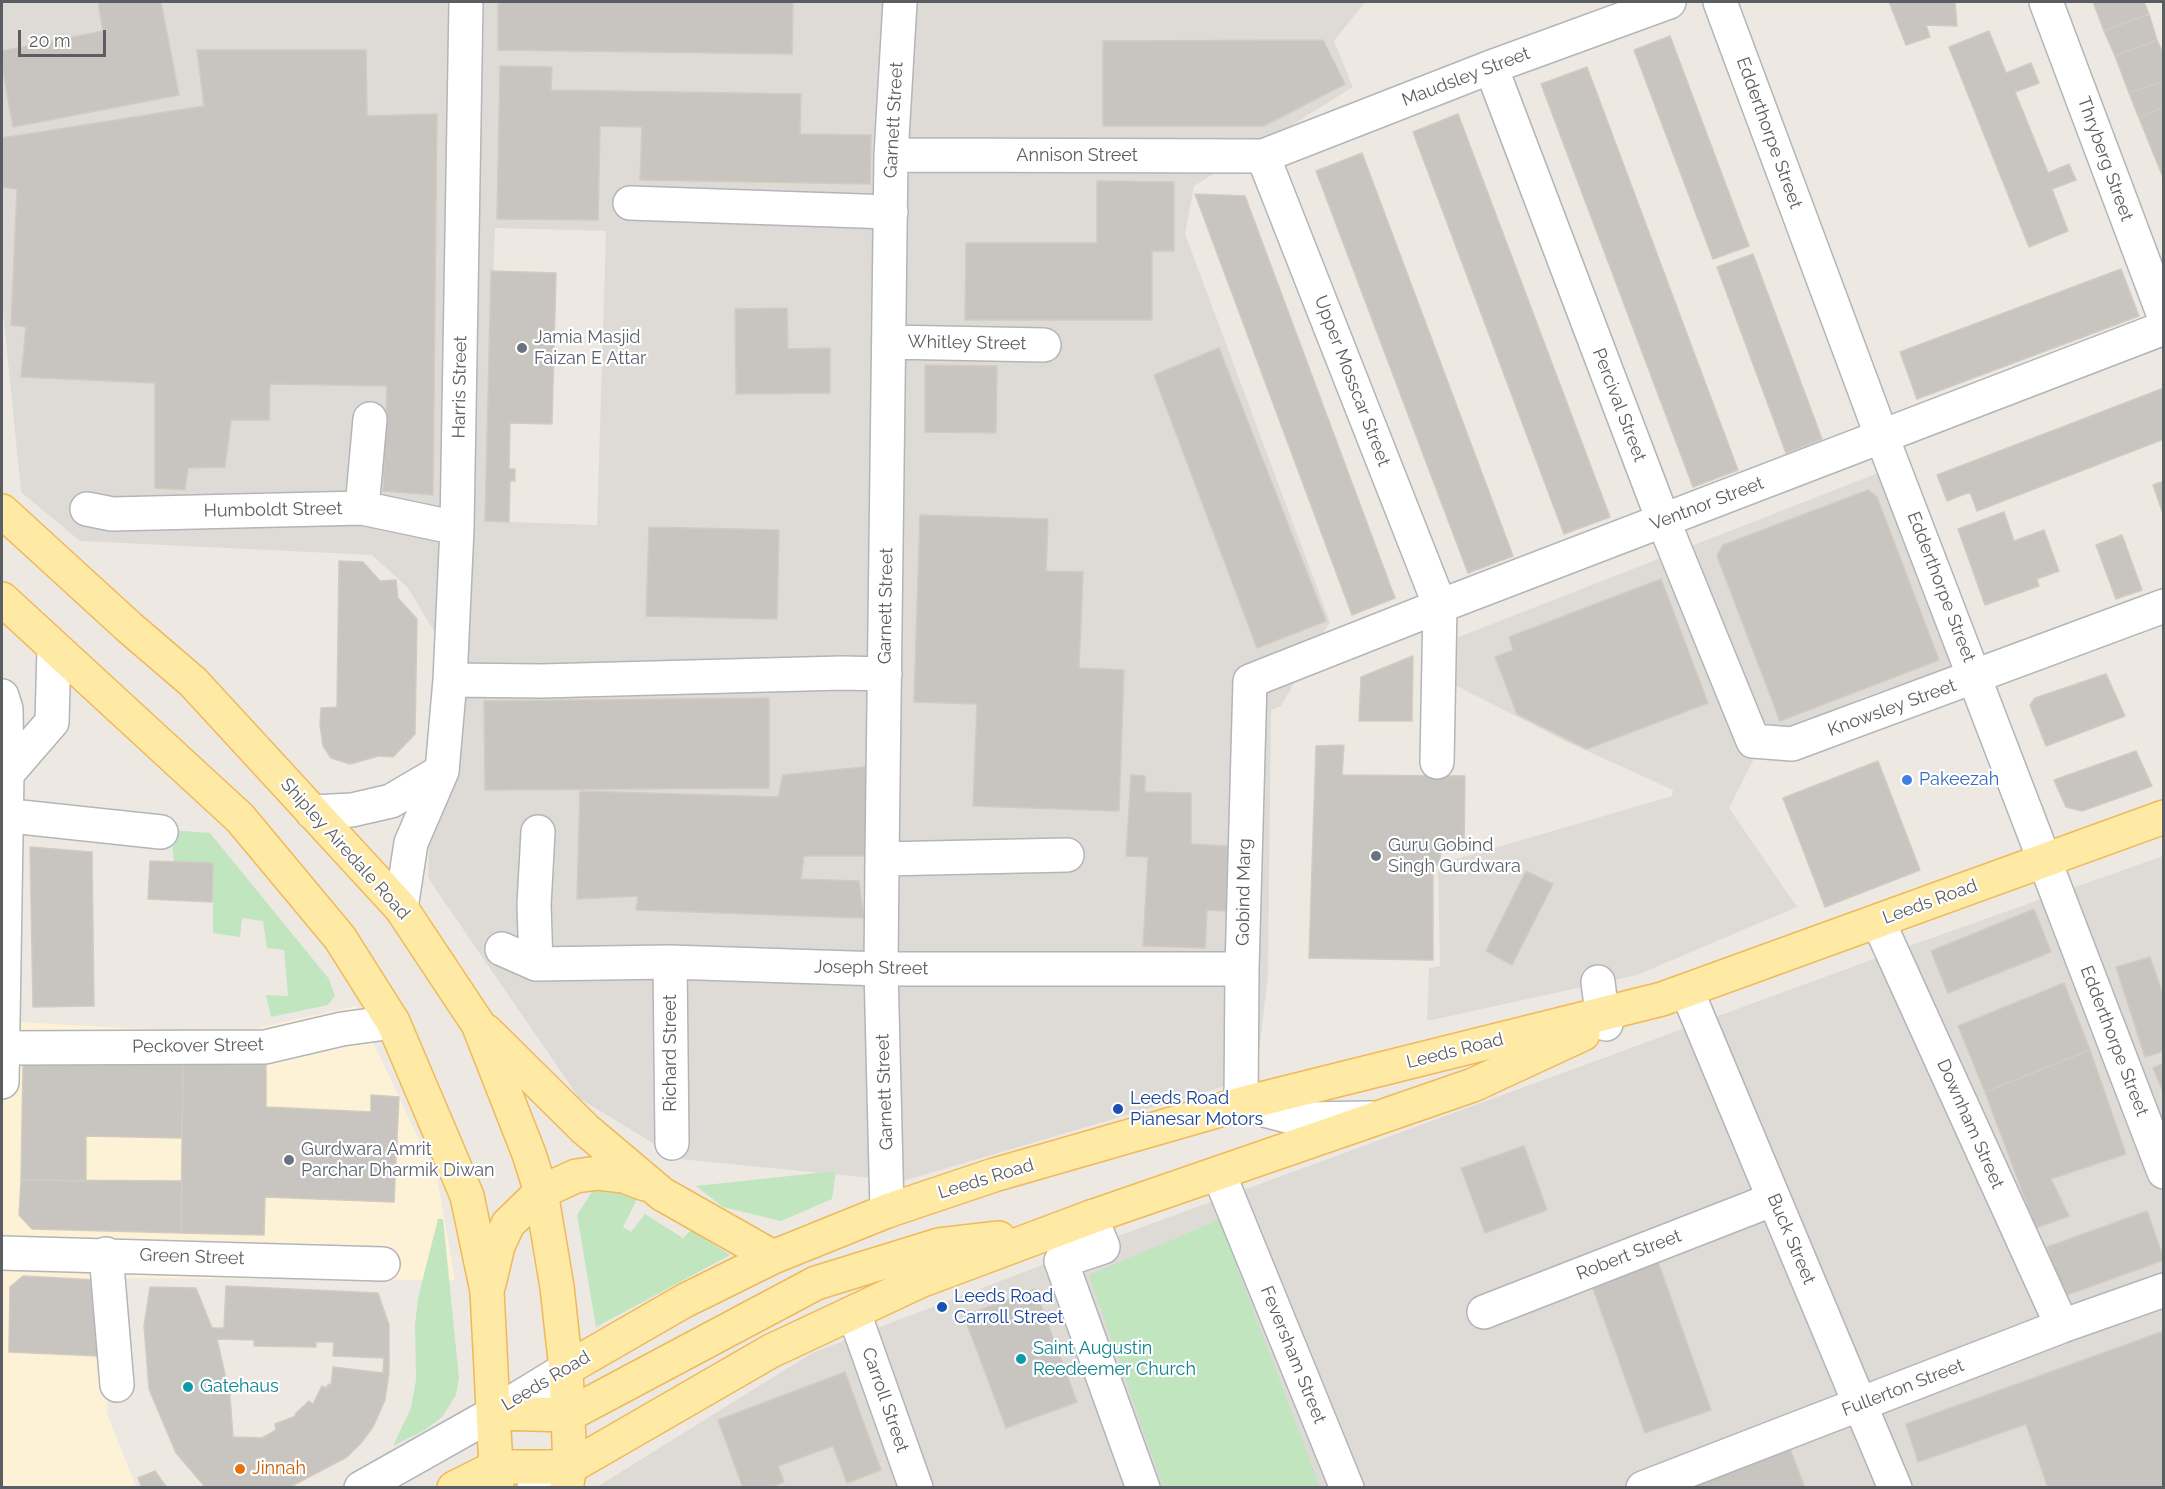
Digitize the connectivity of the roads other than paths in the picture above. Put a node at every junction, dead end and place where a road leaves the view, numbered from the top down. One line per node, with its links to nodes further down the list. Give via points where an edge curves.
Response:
1 (466, 2): 21 (street, Harris Street)
2 (900, 2): 7 (street, Garnett Street)
3 (1669, 2): 6 (street, Maudsley Street)
4 (1720, 2): 16 (street, Edderthorpe Street)
5 (2046, 2): 11 (street, Thryberg Street)
6 (1491, 66): 8 (street, Maudsley Street); 20 (street, Percival Street)
7 (891, 155): 8 (street, Annison Street); 10 (street, Garnett Street)
8 (1263, 156): 23 (street, Upper Mosscar Street)
9 (630, 203): 10 (street)
10 (891, 212): 13 (street, Garnett Street)
11 (2163, 316)
12 (2163, 328): 16 (street, Ventnor Street)
13 (889, 342): 14 (street, Whitley Street); 26 (street, Garnett Street)
14 (1044, 345)
15 (370, 419): 17 (street)
16 (1882, 437): 20 (street, Ventnor Street); 27 (street, Edderthorpe Street)
17 (362, 508): 18 (street, Humboldt Street, via 112,514); 21 (street, Humboldt Street)
18 (87, 509)
19 (2, 511): 35 (main road, Shipley Airedale Road, via 193,682)
20 (1663, 520): 23 (street, Ventnor Street); 31 (street, Percival Street)
21 (458, 528): 28 (street, Harris Street)
22 (2, 599): 25 (main road)
23 (1440, 606): 29 (street, Ventnor Street); 32 (street)
24 (2161, 614): 27 (street, Knowsley Street)
25 (54, 648): 34 (street, via 52,722); 53 (main road, via 240,818 340,938)
26 (885, 674): 28 (street); 41 (street, Garnett Street)
27 (1975, 677): 31 (street, Knowsley Street, via 1792,744); 42 (street, Edderthorpe Street)
28 (450, 680): 33 (street, Harris Street)
29 (1250, 681): 49 (street, Gobind Marg)
30 (2, 696): 34 (street, via 6,709)
31 (1753, 741)
32 (1440, 743)
33 (442, 771): 35 (street, via 391,801 352,810); 43 (street, Harris Street, via 411,843)
34 (7, 774): 36 (street)
35 (312, 812): 43 (main road, Shipley Airedale Road)
36 (4, 815): 38 (street); 55 (street)
37 (2163, 817): 42 (main road, Leeds Road)
38 (161, 832)
39 (538, 832): 47 (street)
40 (1067, 855): 41 (street)
41 (882, 859): 48 (street, Garnett Street)
42 (2045, 859): 44 (main road, Leeds Road); 60 (street, Edderthorpe Street)
43 (401, 908): 54 (main road, Shipley Airedale Road)
44 (1878, 921): 51 (main road, Leeds Road); 77 (street, Downham Street)
45 (502, 949): 47 (street, Joseph Street)
46 (670, 962): 47 (street, Joseph Street); 48 (street, Joseph Street); 59 (street, Richard Street)
47 (536, 964)
48 (881, 969): 49 (street, Joseph Street); 65 (street, Garnett Street)
49 (1242, 969): 57 (street, Gobind Marg)
50 (1598, 982): 52 (street)
51 (1674, 995): 52 (main road, Leeds Road); 64 (street, Buck Street)
52 (1604, 1019): 57 (main road, Leeds Road); 58 (main road, Leeds Road, via 1473,1085)
53 (393, 1022): 55 (street, Peckover Street, via 266,1047); 74 (main road, via 467,1196)
54 (478, 1024): 62 (main road, Shipley Airedale Road); 63 (main road, via 585,1130)
55 (2, 1048): 56 (street)
56 (2, 1082)
57 (1241, 1104): 58 (street, via 1299,1119); 65 (main road, Leeds Road, via 994,1175)
58 (1379, 1118): 61 (main road, Leeds Road)
59 (672, 1143)
60 (2163, 1172)
61 (1219, 1174): 66 (main road, Leeds Road); 90 (street, Feversham Street)
62 (541, 1192): 63 (main road, via 576,1176 598,1173 624,1176); 74 (main road, via 508,1224 498,1246); 78 (main road, Shipley Airedale Road)
63 (662, 1194): 70 (main road)
64 (1774, 1198): 75 (street, Robert Street); 80 (street, Buck Street)
65 (887, 1211): 70 (main road, Leeds Road)
66 (1091, 1217): 67 (main road, Leeds Road); 89 (street, via 1103,1246 1061,1262)
67 (1050, 1233): 72 (main road, via 939,1245); 76 (main road, Leeds Road, via 920,1281)
68 (2, 1253): 69 (street, Green Street)
69 (106, 1254): 71 (street, Green Street); 79 (street)
70 (773, 1257): 78 (main road, Leeds Road, via 684,1301)
71 (383, 1264)
72 (816, 1283): 76 (main road, via 841,1295); 82 (main road)
73 (2163, 1290): 77 (street, Fullerton Street)
74 (488, 1291): 81 (main road)
75 (1484, 1312)
76 (854, 1313): 84 (main road, Leeds Road, via 771,1351); 88 (street, Carroll Street)
77 (2062, 1326): 80 (street, Fullerton Street)
78 (566, 1369): 81 (street, Leeds Road); 82 (main road, Shipley Airedale Road)
79 (117, 1385)
80 (1861, 1405): 91 (street, Fullerton Street); 92 (street, Buck Street)
81 (494, 1413): 82 (main road); 83 (main road); 85 (street, Leeds Road)
82 (568, 1414): 84 (main road, Shipley Airedale Road)
83 (497, 1477): 84 (main road); 86 (main road)
84 (568, 1477): 87 (street, Leeds Road)
85 (362, 1488)
86 (454, 1488)
87 (534, 1488)
88 (916, 1488)
89 (1143, 1488)
90 (1347, 1488)
91 (1644, 1488)
92 (1894, 1488)

